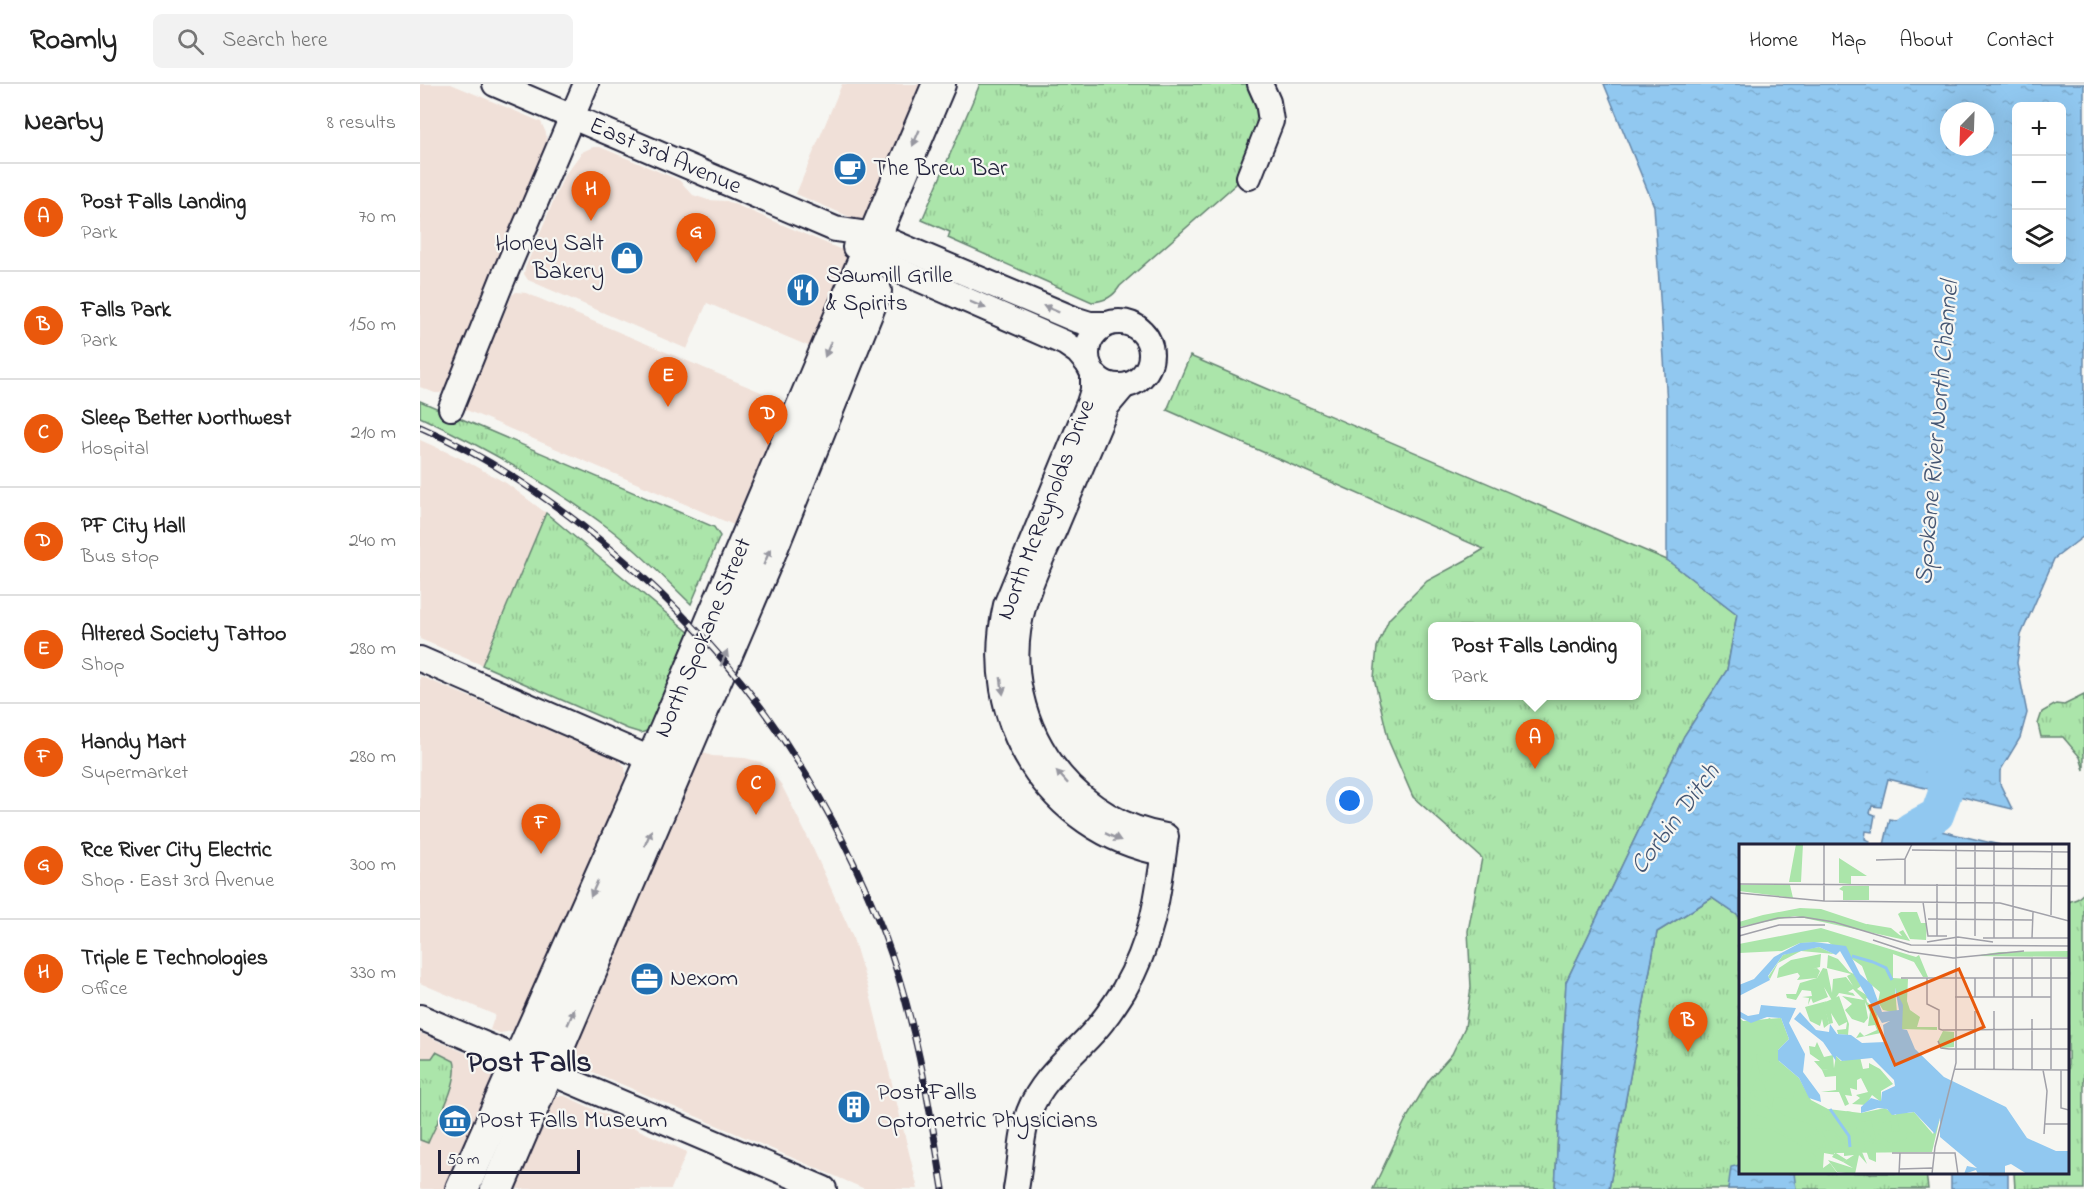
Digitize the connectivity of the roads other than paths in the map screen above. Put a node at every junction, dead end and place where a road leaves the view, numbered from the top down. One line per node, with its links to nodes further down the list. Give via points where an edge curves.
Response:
1 (495, 84): 6 (street, East 3rd Avenue)
2 (586, 84): 6 (street)
3 (939, 84): 8 (main road, North Spokane Street, one-way to 8)
4 (962, 84): 8 (main road, North Spokane Street)
5 (1260, 84): 7 (street, via 1271,121)
6 (572, 117): 8 (street, East 3rd Avenue); 12 (street)
7 (1249, 177)
8 (881, 250): 9 (street, one-way to 8, via 1074,319); 10 (street, one-way to 10, via 1065,343); 14 (main road, North Spokane Street, via 769,555)
9 (1106, 324): 10 (street, via 1091,338 1087,351); 11 (street, via 1121,322 1136,327 1150,346 1146,372)
10 (1091, 369): 11 (street, via 1106,384); 15 (street, North McReynolds Drive, one-way to 15, via 1094,383 1089,403 1006,606 1000,638 1001,687 1009,720 1025,754 1063,802 1086,822 1129,844)
11 (1123, 387): 15 (street, North McReynolds Drive, one-way to 11, via 1114,819 1064,779 1031,729 1016,666 1017,634 1032,581 1107,406)
12 (451, 408)
13 (420, 659): 14 (street)
14 (665, 765): 17 (main road, North Spokane Street, one-way to 17); 18 (main road, North Spokane Street, one-way to 14)
15 (1165, 844): 22 (street, via 1155,914 1139,959 1113,1007 1048,1078 1036,1098 1025,1125)
16 (420, 1017): 17 (street)
17 (518, 1059): 18 (street); 19 (main road, North Spokane Street)
18 (548, 1071): 20 (main road, North Spokane Street); 21 (street)
19 (462, 1189)
20 (497, 1189)
21 (824, 1189)
22 (1016, 1189)

